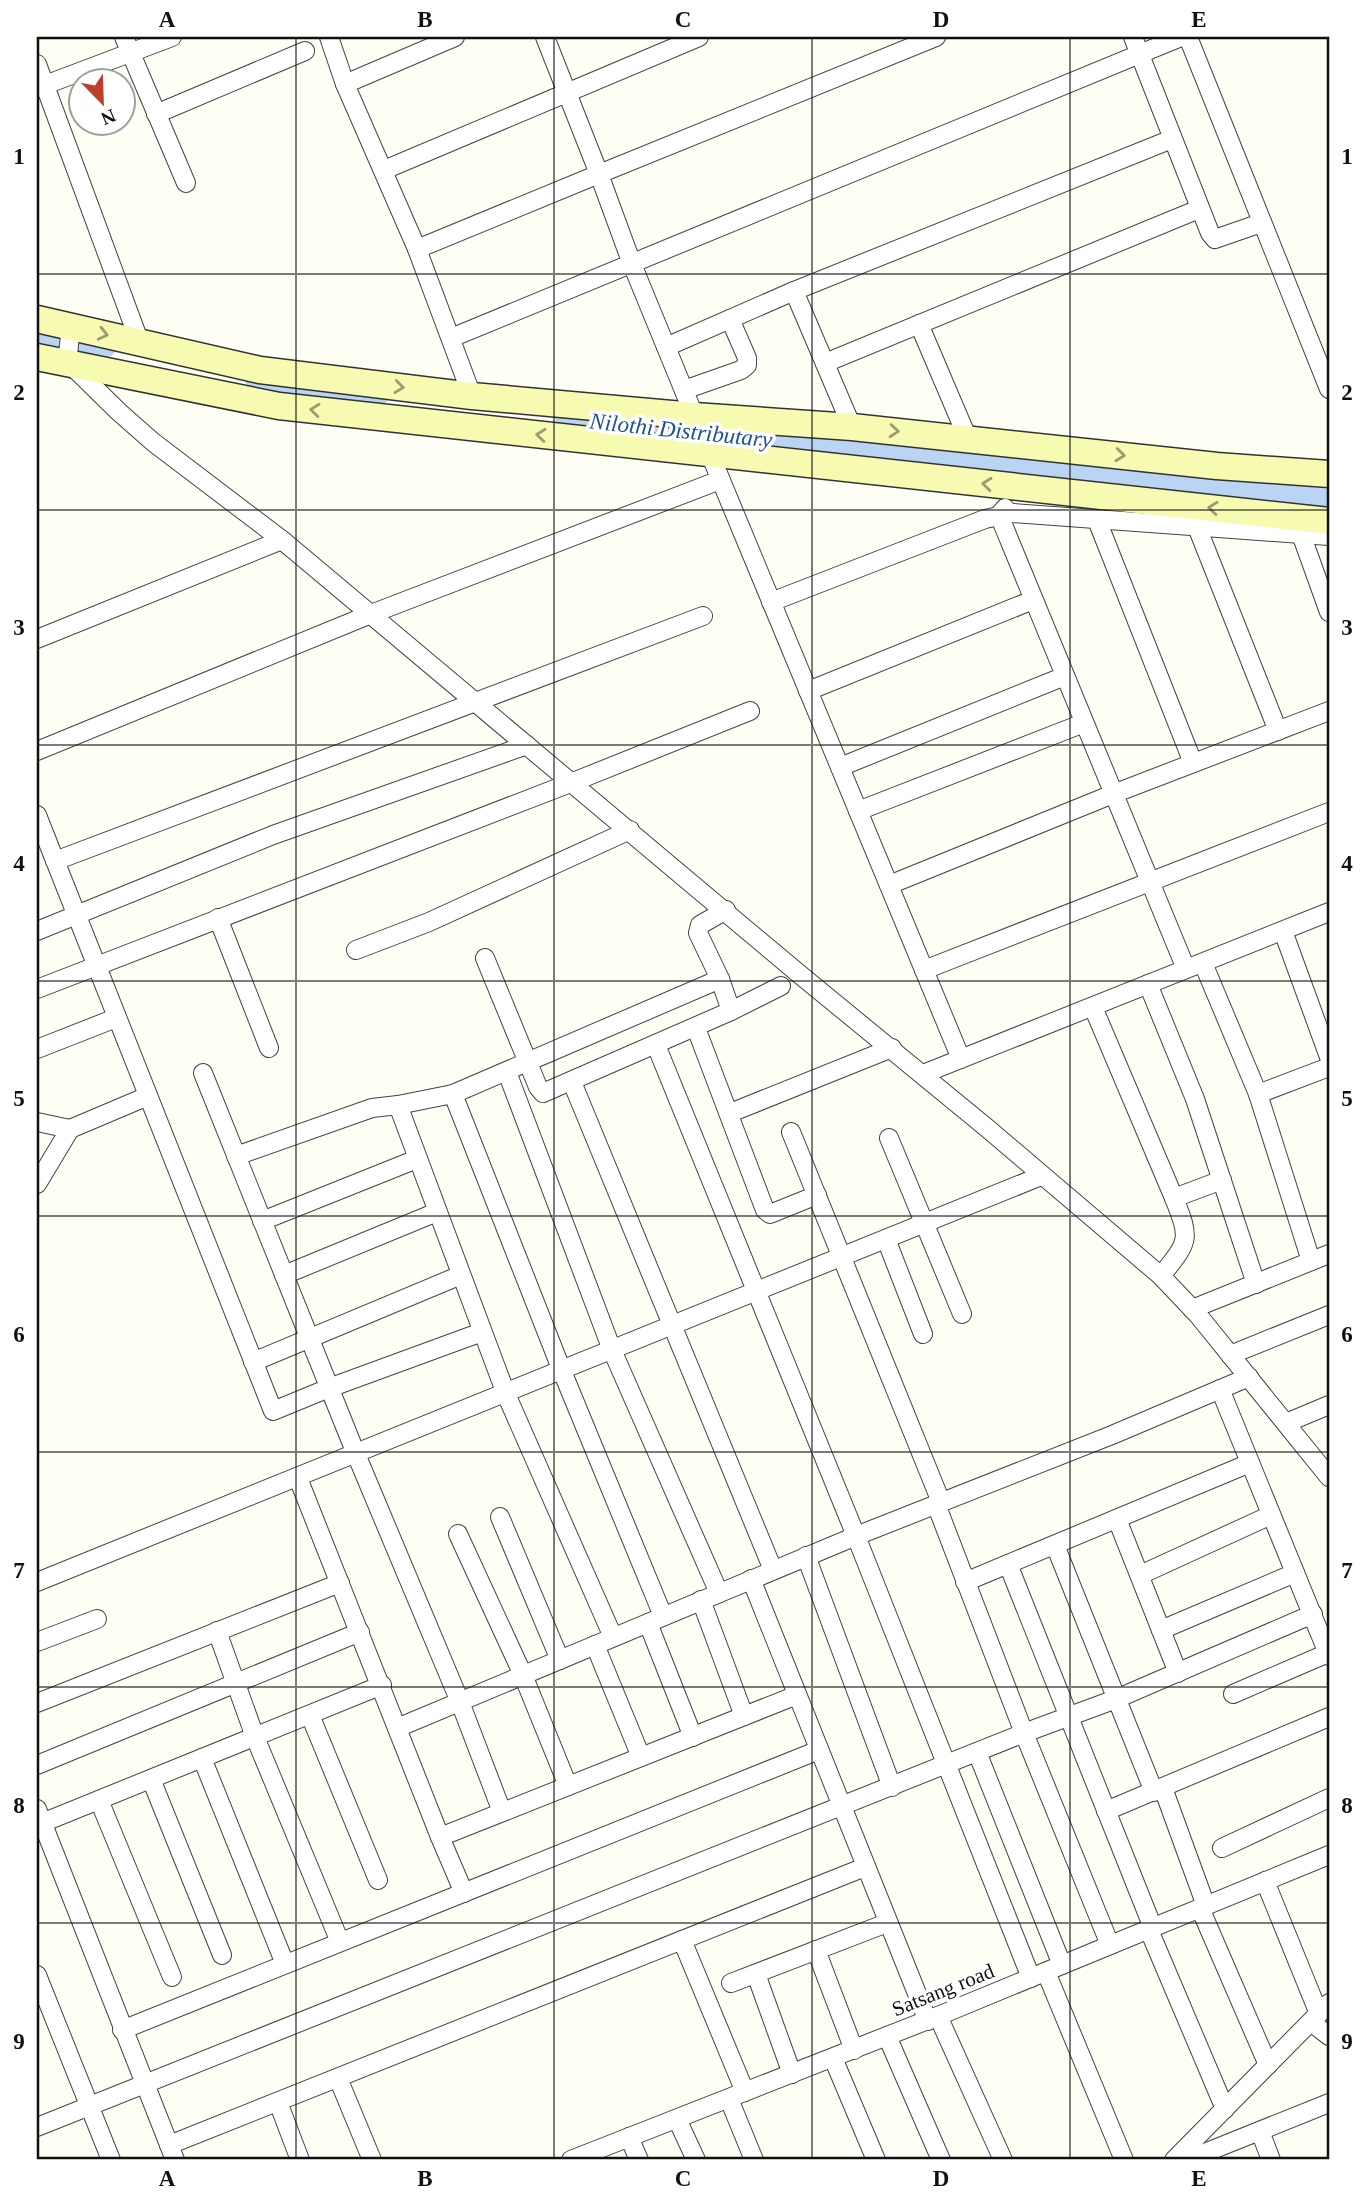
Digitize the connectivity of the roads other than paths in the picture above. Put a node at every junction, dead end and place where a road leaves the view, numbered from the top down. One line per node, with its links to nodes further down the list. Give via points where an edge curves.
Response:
1 (172, 37): 10 (street)
2 (329, 37): 14 (street)
3 (455, 37): 14 (street)
4 (545, 37): 16 (street)
5 (699, 37): 16 (street)
6 (936, 37): 20 (street)
7 (1133, 37): 12 (street)
8 (1181, 37): 12 (street)
9 (1188, 37): 23 (street)
10 (128, 45): 15 (street); 17 (street)
11 (305, 51): 17 (street)
12 (1140, 55): 18 (street); 25 (street)
13 (37, 64): 15 (street)
14 (345, 84): 19 (street)
15 (41, 87): 32 (street)
16 (567, 91): 19 (street); 20 (street)
17 (156, 114): 21 (street)
18 (1172, 139): 22 (street); 26 (street)
19 (384, 170): 24 (street)
20 (599, 174): 24 (street); 25 (street)
21 (186, 183)
22 (1199, 209): 23 (street, via 1215,239); 29 (street)
23 (1261, 223): 37 (street)
24 (416, 249): 31 (street)
25 (632, 264): 31 (street); 33 (street)
26 (794, 291): 28 (street); 36 (street)
27 (37, 319): 30 (street)
28 (730, 319): 33 (street); 38 (street, via 747,365)
29 (919, 324): 36 (street); 42 (street)
30 (70, 331): 32 (street, one-way to 32); 35 (street)
31 (451, 338): 39 (street)
32 (140, 343): 39 (street, one-way to 39, via 260,370)
33 (666, 347): 38 (street)
34 (37, 357): 35 (street)
35 (69, 359): 41 (street, one-way to 35, via 279,406); 52 (street, via 153,442)
36 (825, 363): 40 (street)
37 (1329, 389)
38 (684, 390): 41 (street)
39 (472, 396): 41 (street)
40 (852, 427): 41 (street); 42 (street, one-way to 42)
41 (701, 434): 44 (street); 45 (street, one-way to 41)
42 (968, 439): 43 (street, one-way to 43)
43 (1329, 474)
44 (720, 480): 54 (street); 56 (street)
45 (1024, 488): 46 (street); 48 (street, one-way to 45)
46 (999, 515): 47 (street); 53 (street); 54 (street)
47 (1097, 520): 49 (street); 68 (street)
48 (1329, 521)
49 (1197, 527): 50 (street); 65 (street)
50 (1301, 534): 51 (street); 55 (street)
51 (1329, 536)
52 (282, 540): 56 (street); 58 (street)
53 (1033, 600): 59 (street); 60 (street)
54 (771, 602): 60 (street)
55 (1329, 612)
56 (371, 614): 61 (street); 67 (street)
57 (703, 616): 61 (street)
58 (37, 639)
59 (1065, 676): 64 (street); 69 (street)
60 (808, 691): 69 (street)
61 (477, 703): 66 (street); 76 (street)
62 (750, 711): 70 (street)
63 (1329, 712): 65 (street)
64 (1084, 723): 71 (street); 72 (street)
65 (1278, 731): 68 (street)
66 (527, 745): 70 (street); 81 (street, via 273,835)
67 (37, 751)
68 (1193, 763): 71 (street)
69 (840, 767): 72 (street)
70 (573, 782): 75 (street); 82 (street)
71 (1113, 794): 77 (street); 78 (street)
72 (858, 811): 78 (street)
73 (1329, 812): 77 (street)
74 (37, 815): 76 (street)
75 (630, 830): 79 (street); 85 (street, via 429,922)
76 (55, 860): 81 (street)
77 (1149, 881): 89 (street); 90 (street)
78 (889, 885): 89 (street)
79 (726, 910): 91 (street, via 700,925 698,933); 101 (street)
80 (1329, 912): 84 (street)
81 (76, 916): 83 (street); 88 (street)
82 (218, 918): 88 (street); 100 (street)
83 (37, 930)
84 (1283, 931): 87 (street); 103 (street)
85 (356, 950)
86 (485, 958): 105 (street)
87 (1203, 962): 90 (street); 112 (street)
88 (96, 966): 94 (street); 97 (street)
89 (924, 970): 104 (street)
90 (1186, 970): 92 (street)
91 (720, 979): 96 (street); 105 (street)
92 (1148, 984): 95 (street); 123 (street)
93 (781, 986): 96 (street)
94 (37, 989)
95 (1093, 1007): 104 (street); 126 (street)
96 (731, 1012): 98 (street)
97 (116, 1018): 102 (street); 113 (street)
98 (696, 1028): 99 (street); 115 (street)
99 (656, 1045): 110 (street); 138 (street)
100 (269, 1048)
101 (892, 1048): 109 (street); 115 (street)
102 (37, 1049)
103 (1329, 1057)
104 (961, 1059): 109 (street)
105 (529, 1063): 107 (street); 110 (street, via 543,1093)
106 (1329, 1067): 112 (street)
107 (507, 1072): 111 (street); 146 (street)
108 (203, 1073): 120 (street)
109 (923, 1074): 122 (street)
110 (572, 1082): 142 (street)
111 (453, 1094): 114 (street); 149 (street)
112 (1258, 1094): 133 (street)
113 (148, 1096): 117 (street); 148 (street)
114 (398, 1105): 120 (street, via 372,1108); 121 (street)
115 (730, 1113): 125 (street, via 765,1210 770,1214)
116 (37, 1122): 117 (street)
117 (71, 1129): 124 (street)
118 (791, 1132): 125 (street)
119 (889, 1138): 129 (street)
120 (236, 1156): 128 (street)
121 (417, 1159): 127 (street); 128 (street)
122 (1041, 1176): 129 (street); 136 (street)
123 (1222, 1180): 126 (street); 137 (street)
124 (37, 1184)
125 (817, 1195): 132 (street)
126 (1174, 1198): 136 (street, via 1186,1231 1185,1242)
127 (437, 1212): 134 (street); 135 (street)
128 (262, 1221): 134 (street)
129 (926, 1223): 130 (street); 140 (street)
130 (886, 1239): 132 (street); 144 (street)
131 (1329, 1254): 133 (street)
132 (841, 1257): 138 (street); 160 (street)
133 (1311, 1261): 137 (street)
134 (284, 1275): 145 (street)
135 (461, 1275): 143 (street); 145 (street)
136 (1161, 1276): 139 (street)
137 (1256, 1284): 139 (street)
138 (755, 1292): 142 (street); 165 (street)
139 (1192, 1309): 147 (street)
140 (962, 1314)
141 (1329, 1315): 147 (street)
142 (673, 1325): 146 (street); 169 (street)
143 (482, 1332): 151 (street); 153 (street)
144 (923, 1334)
145 (309, 1339): 148 (street); 151 (street)
146 (612, 1350): 149 (street); 176 (street)
147 (1230, 1354): 150 (street)
148 (253, 1362): 151 (street, via 273,1412)
149 (562, 1371): 153 (street); 180 (street)
150 (1249, 1377): 152 (street); 155 (street)
151 (329, 1388): 156 (street)
152 (1220, 1390): 157 (street); 160 (street)
153 (506, 1394): 156 (street); 184 (street)
154 (1329, 1405): 155 (street)
155 (1286, 1423): 158 (street)
156 (356, 1454): 159 (street); 196 (street)
157 (1250, 1463): 161 (street); 163 (street)
158 (1329, 1477)
159 (298, 1478): 173 (street); 175 (street)
160 (938, 1503): 165 (street); 174 (street)
161 (1272, 1515): 170 (street); 171 (street)
162 (500, 1517): 188 (street)
163 (1117, 1519): 166 (street); 171 (street)
164 (458, 1534): 190 (street)
165 (856, 1536): 167 (street); 211 (street)
166 (1055, 1545): 168 (street); 195 (street)
167 (806, 1556): 169 (street); 214 (street)
168 (1008, 1564): 174 (street); 200 (street)
169 (773, 1570): 172 (street)
170 (1296, 1573): 178 (street); 181 (street)
171 (1140, 1576): 181 (street)
172 (751, 1579): 176 (street); 194 (street)
173 (37, 1582)
174 (965, 1582): 203 (street)
175 (340, 1583): 182 (street); 183 (street)
176 (719, 1593): 177 (street)
177 (701, 1600): 180 (street); 199 (street)
178 (1313, 1614): 187 (street); 189 (street)
179 (97, 1619): 185 (street)
180 (656, 1620): 184 (street); 205 (street)
181 (1161, 1630): 189 (street)
182 (217, 1632): 191 (street); 197 (street)
183 (360, 1633): 191 (street); 192 (street)
184 (613, 1637): 186 (street)
185 (37, 1642)
186 (595, 1645): 188 (street); 208 (street)
187 (1329, 1654): 193 (street)
188 (560, 1660): 190 (street)
189 (1178, 1673): 195 (street)
190 (523, 1675): 196 (street); 213 (street)
191 (235, 1684): 204 (street); 210 (street)
192 (382, 1685): 198 (street); 202 (street)
193 (1233, 1694)
194 (797, 1695): 199 (street); 206 (street)
195 (1116, 1699): 200 (street); 215 (street)
196 (460, 1702): 202 (street); 220 (street)
197 (37, 1703)
198 (310, 1715): 204 (street); 226 (street)
199 (744, 1716): 205 (street)
200 (1068, 1717): 203 (street); 219 (street)
201 (1329, 1717): 215 (street)
202 (397, 1728): 222 (street)
203 (1024, 1733): 207 (street); 234 (street)
204 (255, 1737): 209 (street); 233 (street)
205 (692, 1737): 208 (street)
206 (819, 1750): 218 (street); 228 (street)
207 (977, 1752): 211 (street); 238 (street)
208 (640, 1757): 213 (street)
209 (202, 1758): 212 (street); 237 (street)
210 (37, 1765)
211 (947, 1765): 214 (street); 238 (street)
212 (151, 1779): 217 (street); 236 (street)
213 (568, 1786): 220 (street)
214 (892, 1787): 218 (street)
215 (1158, 1790): 219 (street); 229 (street)
216 (1329, 1798): 223 (street)
217 (99, 1800): 221 (street); 241 (street)
218 (841, 1807): 225 (street); 253 (street)
219 (1106, 1811): 231 (street)
220 (502, 1812): 222 (street)
221 (39, 1819): 245 (street)
222 (440, 1837): 228 (street)
223 (1222, 1848)
224 (1327, 1861): 227 (street, Satsang road)
225 (865, 1867): 230 (street); 232 (street)
226 (378, 1881)
227 (1265, 1881): 229 (street, Satsang road); 243 (street)
228 (464, 1893): 233 (street)
229 (1203, 1907): 231 (street, Satsang road); 250 (street)
230 (887, 1923): 235 (street); 244 (street)
231 (1151, 1929): 234 (street, Satsang road); 258 (street)
232 (682, 1940): 252 (street); 254 (street)
233 (340, 1942): 237 (street)
234 (1110, 1945): 238 (street, Satsang road)
235 (816, 1951): 239 (street); 248 (street)
236 (222, 1955)
237 (285, 1964): 245 (street)
238 (1046, 1972): 244 (street, Satsang road); 274 (street)
239 (756, 1974): 242 (street); 251 (street)
240 (37, 1975): 257 (street)
241 (172, 1977)
242 (731, 1983)
243 (1320, 2013): 247 (street); 250 (street)
244 (933, 2018): 246 (street, Satsang road); 273 (street)
245 (122, 2029): 253 (street)
246 (887, 2036): 248 (street, Satsang road); 272 (street)
247 (1329, 2036)
248 (854, 2050): 249 (street, Satsang road)
249 (833, 2058): 251 (street, Satsang road); 271 (street)
250 (1268, 2065): 258 (street)
251 (792, 2074): 254 (street, Satsang road)
252 (338, 2078): 255 (street); 266 (street)
253 (144, 2084): 257 (street); 263 (street)
254 (737, 2095): 259 (street, Satsang road); 270 (street)
255 (278, 2102): 263 (street); 265 (street)
256 (1329, 2103): 261 (street)
257 (90, 2105): 260 (street); 264 (street)
258 (1225, 2109): 275 (street)
259 (677, 2119): 262 (street, Satsang road); 269 (street)
260 (37, 2127)
261 (1259, 2131): 276 (street); 277 (street)
262 (629, 2137): 267 (street, Satsang road); 268 (street)
263 (172, 2153)
264 (111, 2160)
265 (300, 2160)
266 (372, 2160)
267 (571, 2160)
268 (639, 2160)
269 (696, 2160)
270 (754, 2160)
271 (876, 2160)
272 (941, 2160)
273 (1003, 2160)
274 (1124, 2160)
275 (1174, 2160)
276 (1187, 2160)
277 (1271, 2160)

